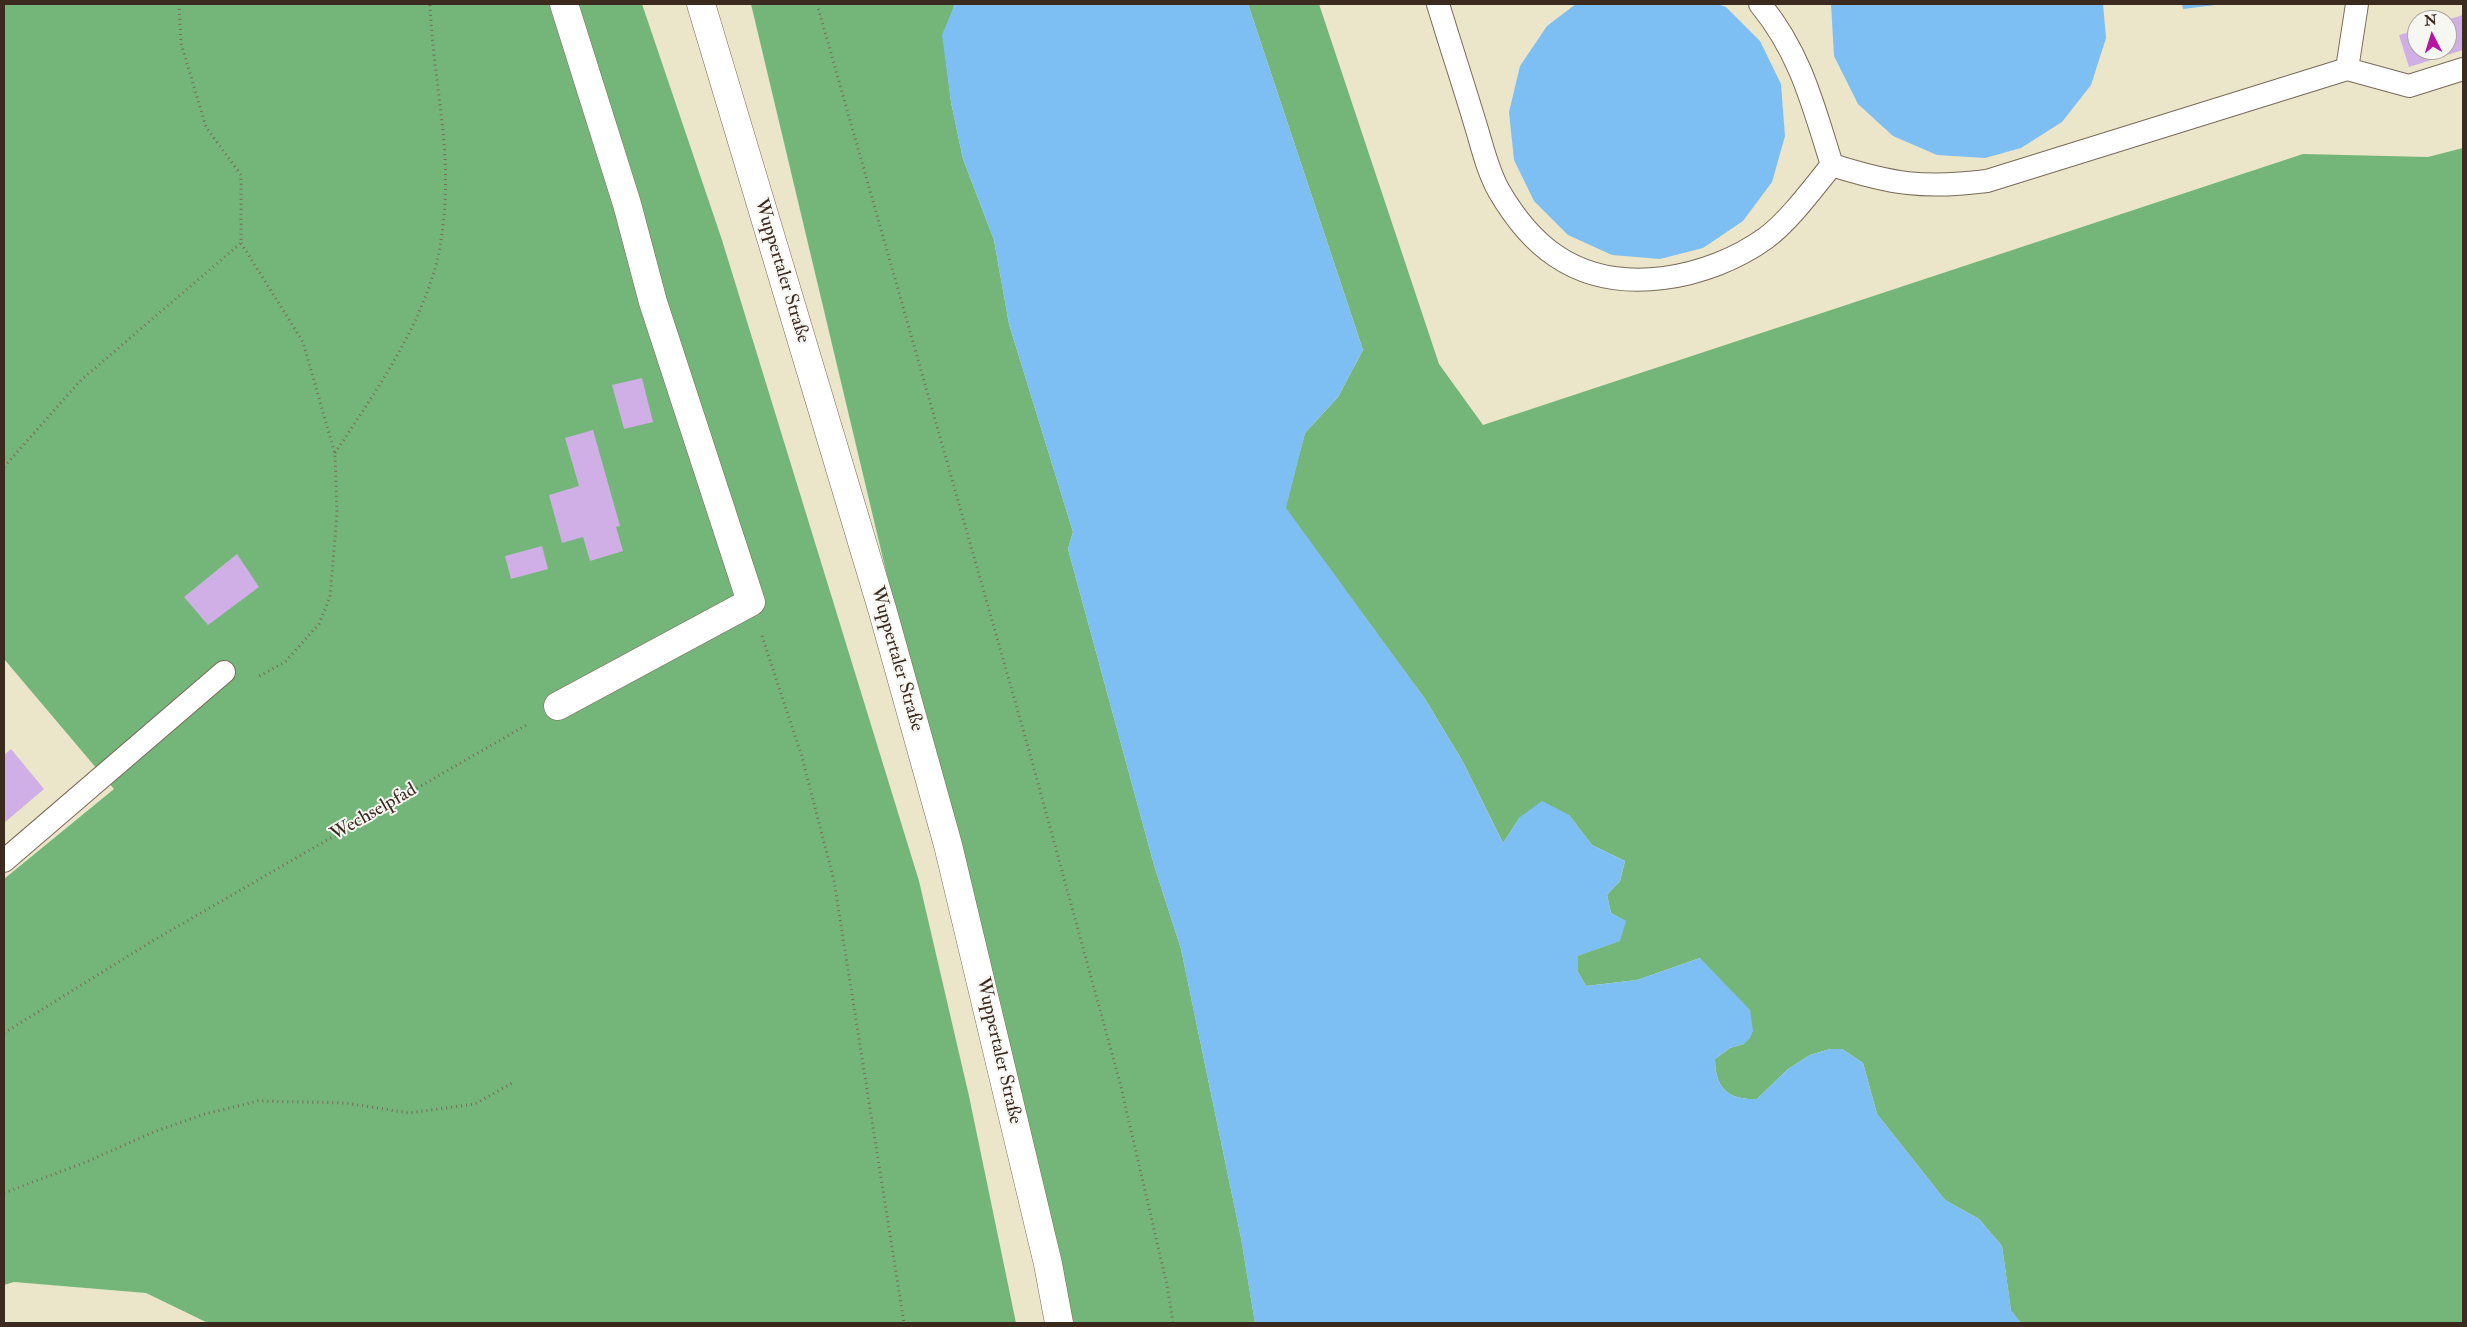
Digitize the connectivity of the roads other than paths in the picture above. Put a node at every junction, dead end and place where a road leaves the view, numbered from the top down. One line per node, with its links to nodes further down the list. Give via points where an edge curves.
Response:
1 (564, 4): 10 (street, via 627,204 653,302 751,602)
2 (702, 4): 12 (street, Wuppertaler Straße, via 883,612 948,845 1046,1254)
3 (1438, 4): 8 (lane, via 1498,189 1533,236 1556,256 1578,268 1632,279 1688,274 1712,267 1767,237 1802,202)
4 (1760, 4): 8 (lane, via 1775,22 1803,73)
5 (2357, 4): 6 (lane)
6 (2347, 69): 7 (lane, via 2409,86); 8 (lane, via 1987,181 1958,185 1904,184 1878,180)
7 (2463, 70)
8 (1832, 165)
9 (224, 672): 11 (lane)
10 (558, 706)
11 (4, 861)
12 (1058, 1323)

